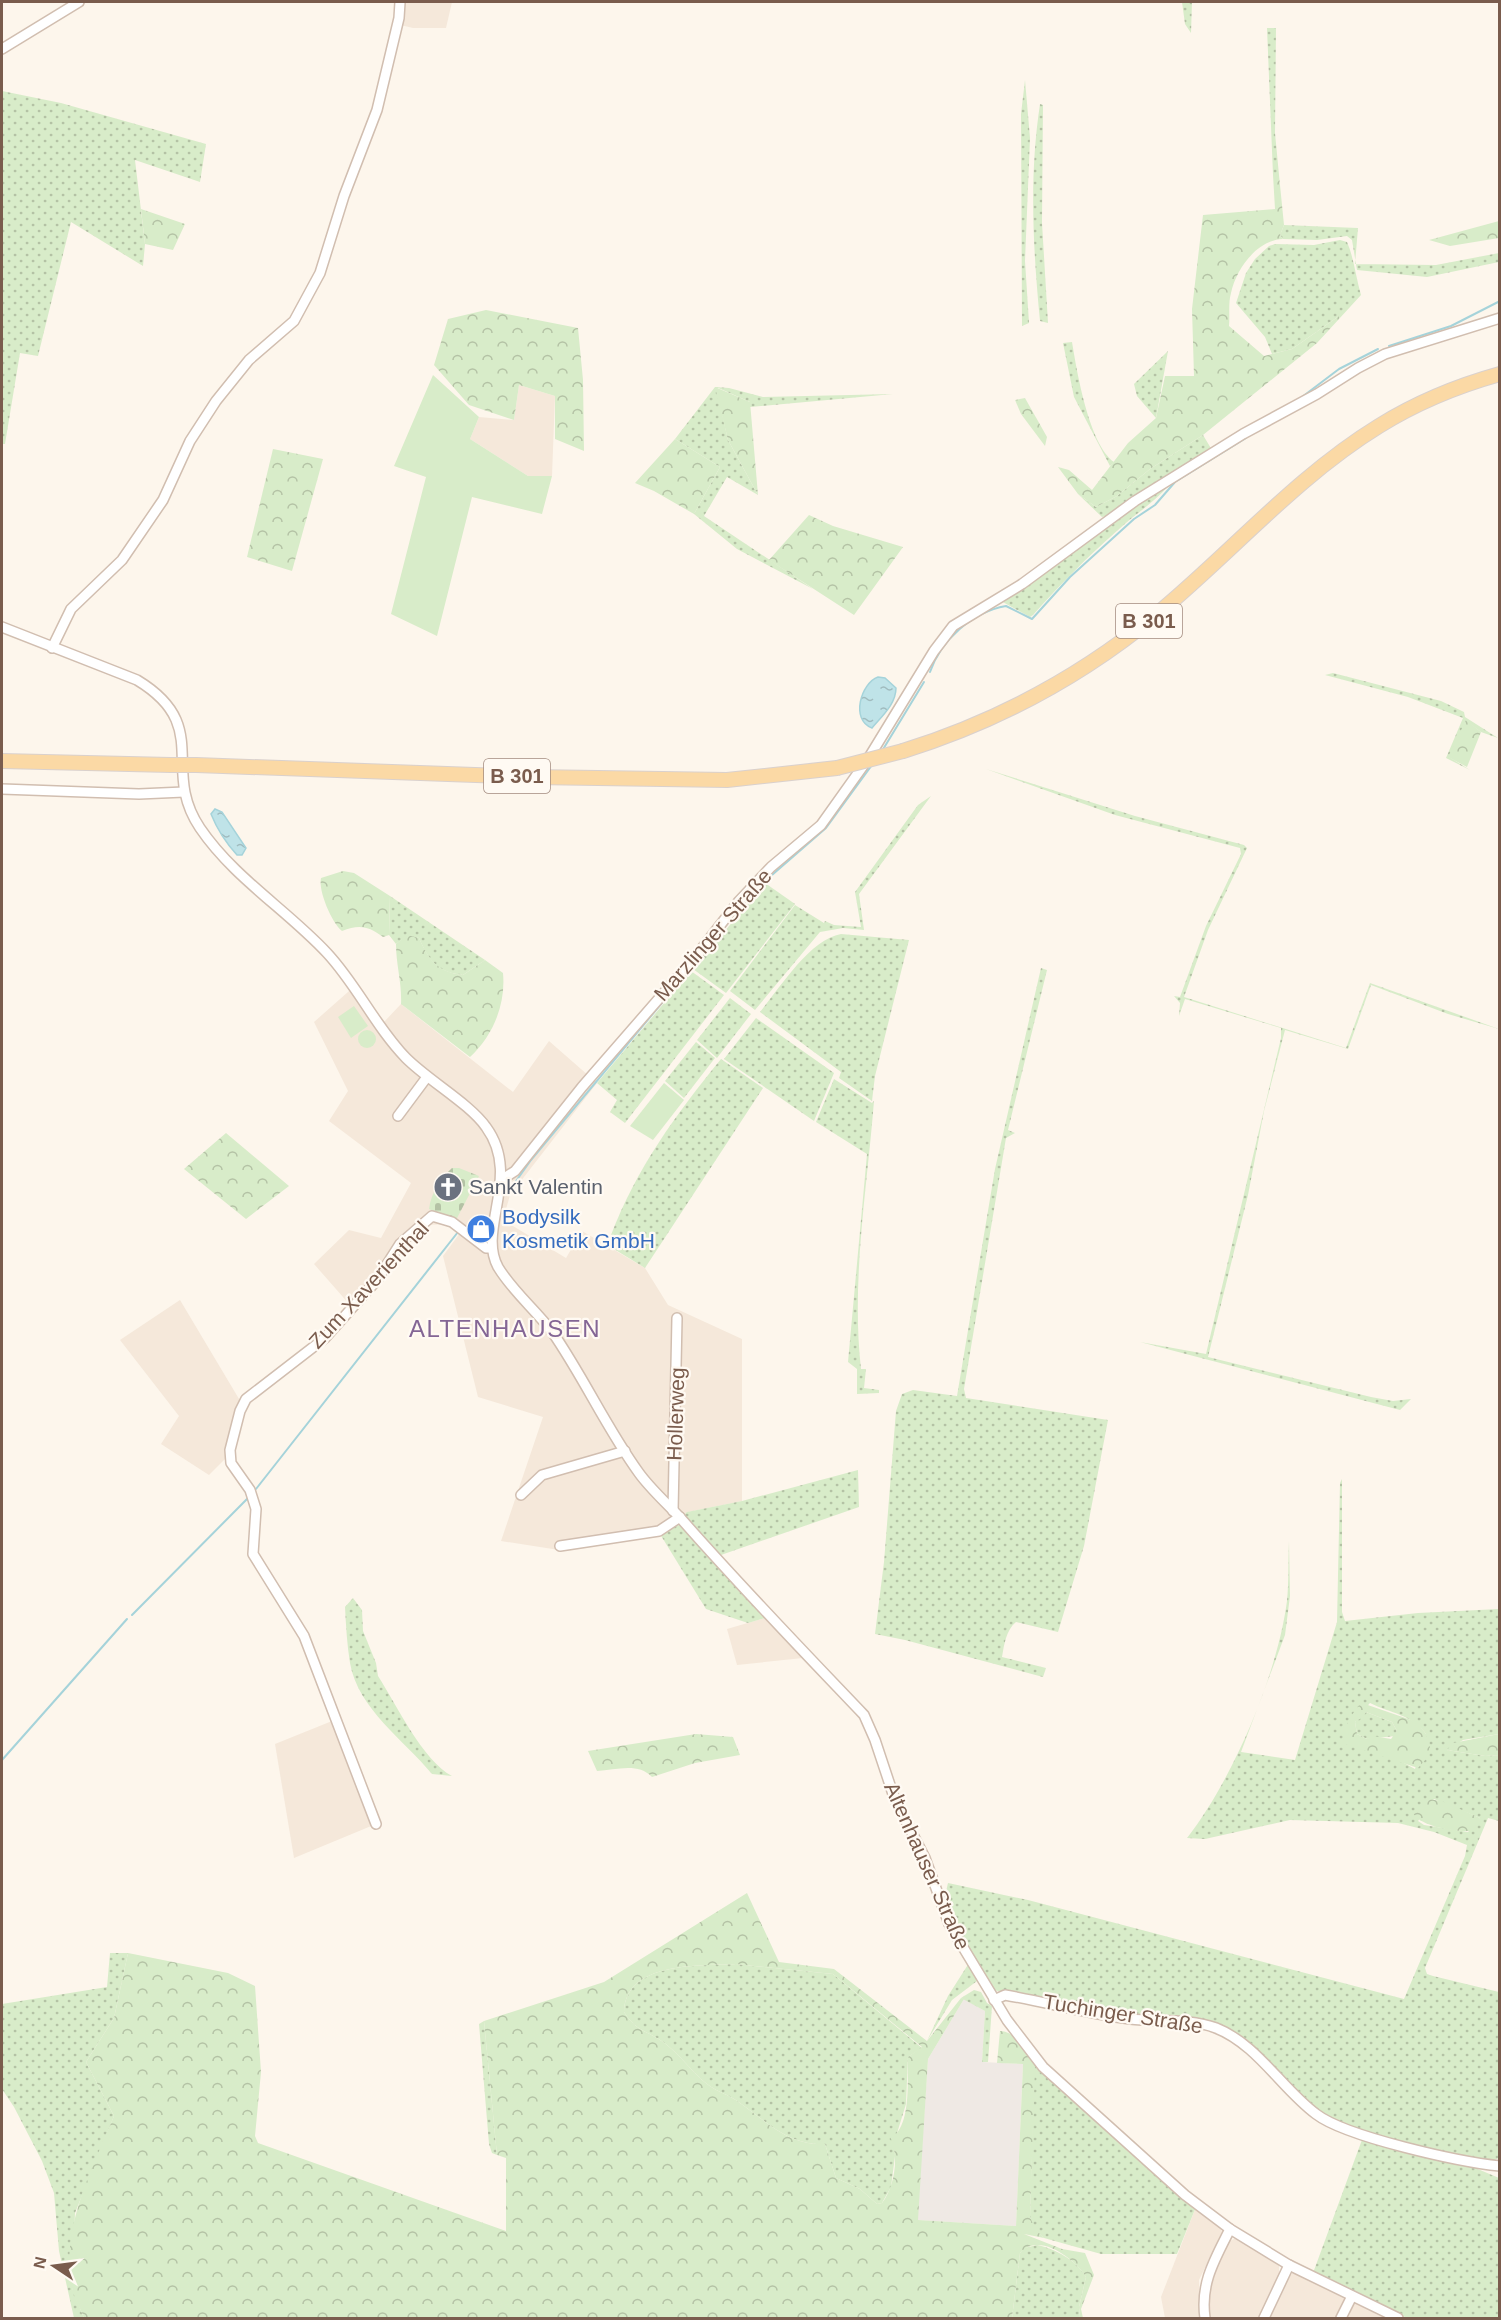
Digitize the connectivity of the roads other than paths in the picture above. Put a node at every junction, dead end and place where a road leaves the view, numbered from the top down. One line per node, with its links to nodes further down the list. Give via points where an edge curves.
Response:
1 (79, 2): 3 (street)
2 (400, 2): 7 (street, via 377,110 310,292 294,321 249,360 216,401 190,441 163,500 122,560 70,609)
3 (2, 49)
4 (1500, 318): 13 (street, Marzlinger Straße, via 1385,354 1267,420 1170,479 1013,590 958,622 941,640 868,759 821,825 751,887 515,1171)
5 (1500, 374): 8 (main road, B 301, bridge, via 1427,400 1345,449 1162,610 1089,665 994,717 903,751 837,768 727,780)
6 (2, 627): 7 (street)
7 (52, 648): 10 (street, via 137,680 172,708 182,733)
8 (2, 761)
9 (2, 789): 10 (street)
10 (184, 792): 11 (street, via 199,827 230,864 326,952 388,1038)
11 (427, 1077): 12 (street); 13 (street, via 484,1124 498,1154)
12 (398, 1116)
13 (501, 1180): 14 (street)
14 (492, 1248): 16 (street, Altenhauser Straße, via 500,1270 554,1335); 20 (street, Zum Xaverienthal, via 486,1248 452,1222 432,1216 424,1221 400,1244 377,1280 325,1338 246,1400 230,1450 231,1463 250,1490 256,1509 253,1554 304,1636)
15 (677, 1318): 18 (street, Hollerweg)
16 (624, 1451): 17 (street, via 543,1475); 18 (street, Altenhauser Straße)
17 (521, 1495)
18 (676, 1514): 19 (street, via 659,1531); 21 (street, Altenhauser Straße, via 864,1715 895,1800 925,1858 949,1924)
19 (560, 1546)
20 (376, 1824)
21 (994, 2000): 22 (street, Tuchinger Straße, via 1005,1995 1126,2018 1215,2028 1246,2047 1302,2103 1330,2123 1423,2150); 23 (street, Altenhauser Straße, via 1024,2046 1053,2078)
22 (1500, 2166)
23 (1230, 2229): 24 (street, Altenhauser Straße); 26 (street, via 1205,2282)
24 (1290, 2265): 25 (street, Altenhauser Straße); 27 (street)
25 (1352, 2296): 28 (street); 29 (street, Altenhauser Straße)
26 (1205, 2319)
27 (1264, 2319)
28 (1341, 2319)
29 (1398, 2319)

